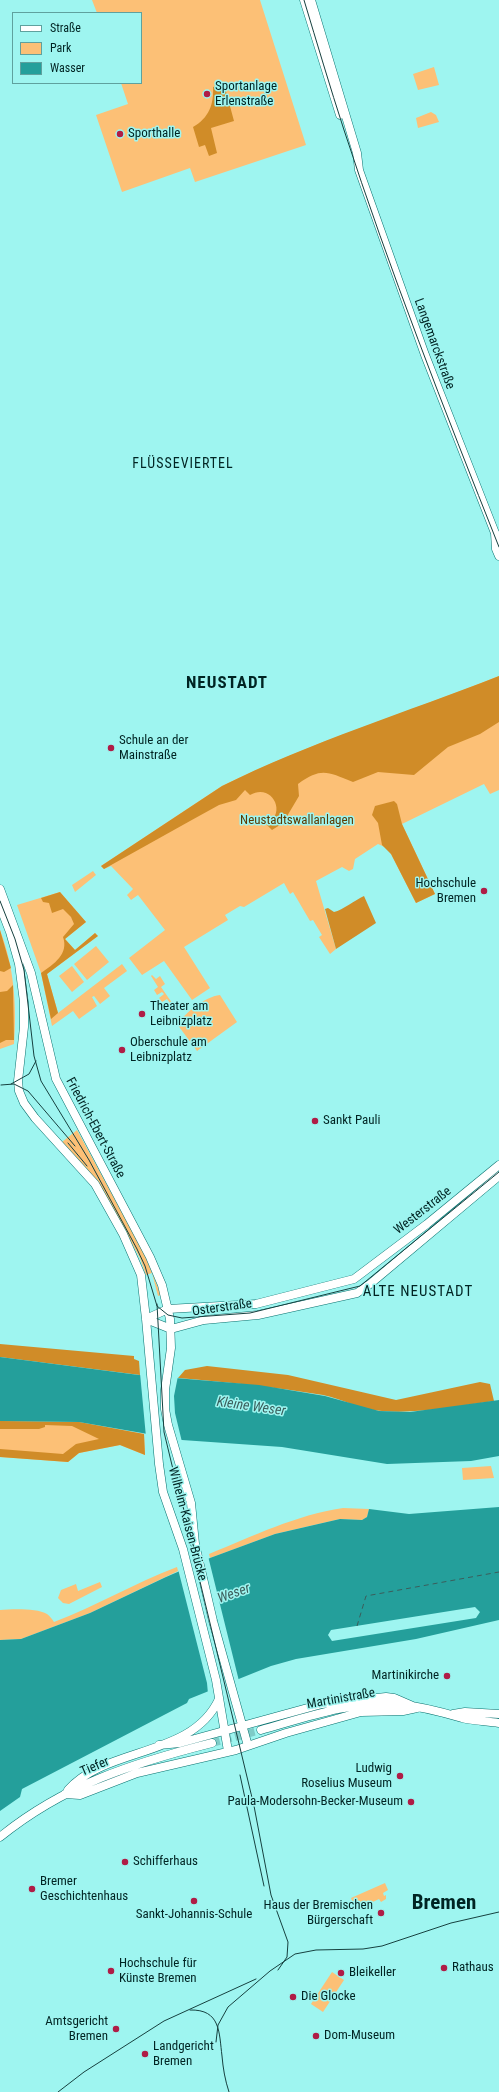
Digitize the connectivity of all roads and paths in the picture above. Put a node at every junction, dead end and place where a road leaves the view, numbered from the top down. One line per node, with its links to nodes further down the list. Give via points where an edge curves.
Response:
1 (304, 0): 3 (main road, Langemarckstraße, via 352,154)
2 (311, 0): 3 (main road, Langemarckstraße, via 357,153)
3 (357, 161): 4 (main road, Langemarckstraße, via 427,361)
4 (497, 536): 5 (main road, Langemarckstraße, via 496,549)
5 (499, 556)
6 (0, 889): 12 (main road, Friedrich-Ebert-Straße, via 31,973 56,1079 150,1257 162,1285)
7 (0, 906): 13 (main road, Friedrich-Ebert-Straße, via 18,958 24,1002 18,1089 24,1103 95,1184 123,1234 141,1275)
8 (499, 1165): 10 (main road, Westerstraße)
9 (499, 1176): 11 (main road, Westerstraße)
10 (361, 1275): 12 (main road, Osterstraße, via 346,1282 256,1304)
11 (375, 1280): 14 (main road, Osterstraße, via 362,1290 346,1296 258,1315 204,1320)
12 (168, 1309): 13 (main road, Osterstraße); 14 (main road, Friedrich-Ebert-Straße)
13 (146, 1319): 14 (main road); 15 (main road, Friedrich-Ebert-Straße)
14 (171, 1329): 16 (main road, Friedrich-Ebert-Straße)
15 (150, 1372): 17 (main road, Wilhelm-Kaisen-Brücke, via 163,1492 183,1549)
16 (169, 1374): 22 (main road, Wilhelm-Kaisen-Brücke, via 165,1390 165,1409 191,1503 195,1544)
17 (218, 1703): 24 (main road, Wilhelm-Kaisen-Brücke); 26 (main road, via 199,1726)
18 (417, 1708): 19 (main road, Martinistraße); 22 (main road, via 394,1698 372,1697 322,1704); 23 (main road, Martinistraße, via 398,1704 366,1705); 27 (main road, via 361,1712)
19 (450, 1714): 20 (main road, Martinistraße); 21 (main road, Martinistraße, via 464,1719)
20 (499, 1714)
21 (499, 1722)
22 (241, 1727): 24 (main road); 27 (main road, Wilhelm-Kaisen-Brücke)
23 (261, 1730)
24 (224, 1731): 26 (main road); 28 (main road, Wilhelm-Kaisen-Brücke)
25 (212, 1743): 29 (main road, Tiefer, via 117,1770)
26 (160, 1746): 29 (main road, via 96,1770 75,1782)
27 (248, 1746): 28 (main road)
28 (228, 1751): 29 (main road, via 137,1773 80,1795)
29 (65, 1794): 30 (main road, Tiefer)
30 (0, 1837)

